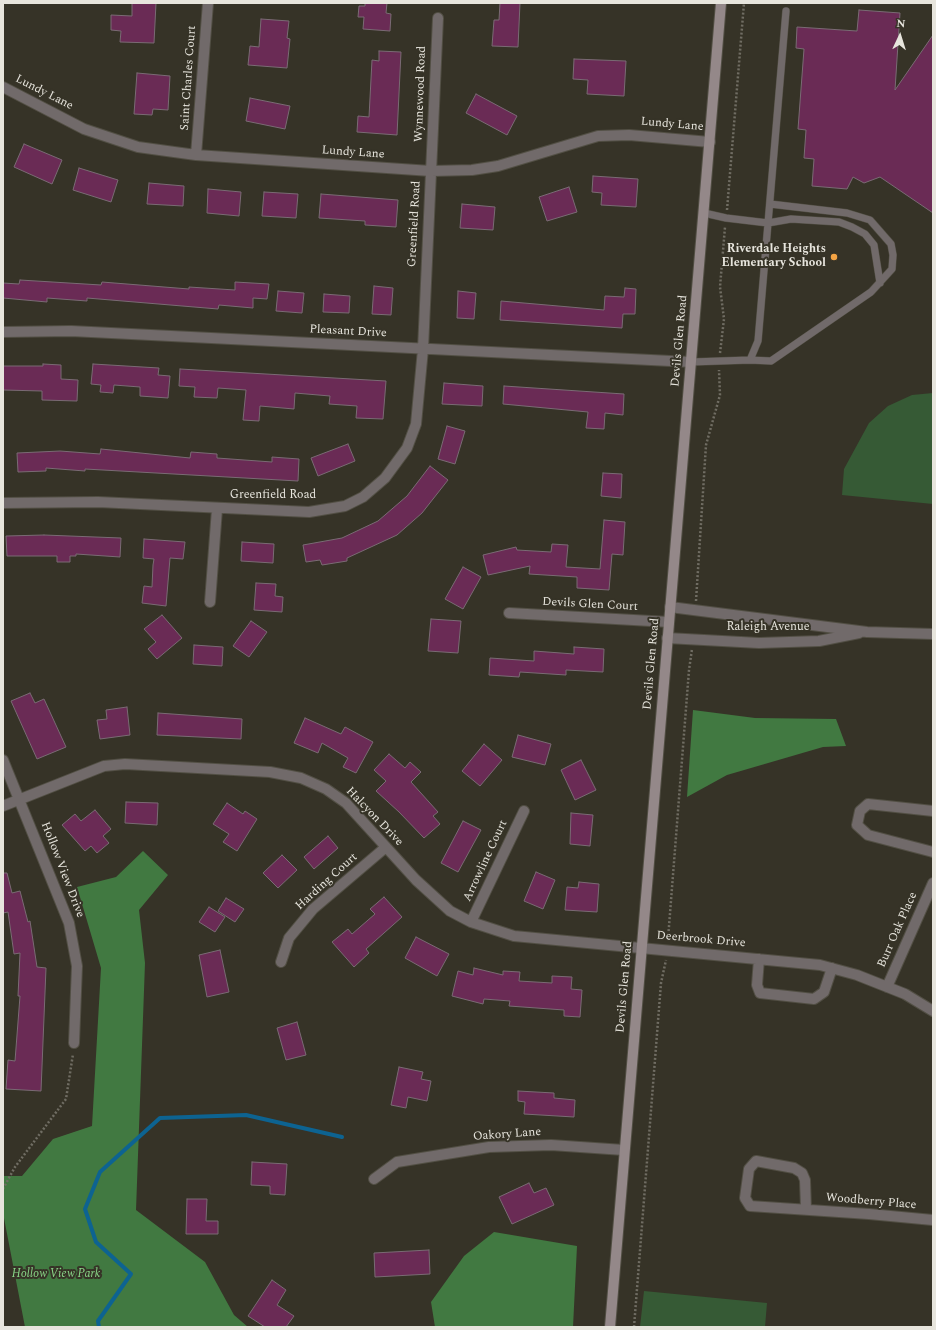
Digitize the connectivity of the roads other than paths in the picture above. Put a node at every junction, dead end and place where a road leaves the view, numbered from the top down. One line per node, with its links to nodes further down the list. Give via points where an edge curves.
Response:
1 (208, 3): 7 (street, Saint Charles Court)
2 (722, 3): 6 (main road, Devils Glen Road)
3 (786, 11): 9 (lane)
4 (438, 18): 8 (street, Wynnewood Road)
5 (3, 87): 7 (street, Lundy Lane, via 84,129 138,147)
6 (710, 142): 8 (street, Lundy Lane, via 629,135 598,136 498,166 472,170); 10 (main road, Devils Glen Road)
7 (196, 155): 8 (street, Lundy Lane)
8 (431, 171): 14 (street, Greenfield Road)
9 (770, 204): 11 (lane); 12 (lane, via 847,213 870,220 891,244 893,255 892,269)
10 (704, 213): 11 (lane); 16 (main road, Devils Glen Road)
11 (768, 223): 12 (lane, via 791,219 839,222 865,234 874,245); 15 (lane, via 758,341)
12 (880, 283): 15 (lane, via 871,292 771,361)
13 (3, 332): 14 (street, Pleasant Drive, via 71,331)
14 (423, 349): 16 (street, Pleasant Drive); 18 (street, Greenfield Road, via 416,424 407,448 385,478 363,497 345,506 309,512)
15 (750, 360): 16 (lane)
16 (691, 362): 20 (main road, Devils Glen Road)
17 (3, 503): 18 (street, Greenfield Road, via 98,502)
18 (217, 509): 19 (street)
19 (210, 602)
20 (670, 607): 22 (main road, Devils Glen Road); 23 (street, Raleigh Avenue)
21 (510, 613): 22 (street, Devils Glen Court)
22 (669, 622): 25 (main road, Devils Glen Road)
23 (867, 632): 24 (street, Raleigh Avenue); 25 (street, Raleigh Avenue, via 819,641 759,644)
24 (933, 634)
25 (668, 638): 35 (main road, Devils Glen Road)
26 (3, 760): 27 (street, Hollow View Drive)
27 (20, 799): 28 (street, Halcyon Drive); 31 (street, Halcyon Drive, via 104,766 125,764 270,772 301,778 326,789 346,803); 41 (street, Hollow View Drive, via 70,923 77,966)
28 (3, 806)
29 (933, 810): 32 (street, via 868,804 860,811 857,825 868,835)
30 (524, 811): 34 (street, Arrowline Court)
31 (386, 847): 34 (street, Halcyon Drive, via 416,880 450,911); 37 (street, Harding Court, via 313,909 289,938)
32 (933, 852)
33 (933, 883): 39 (street, Burr Oak Place)
34 (472, 922): 35 (street, Halcyon Drive, via 514,936)
35 (641, 948): 36 (street, Deerbrook Drive); 42 (main road, Devils Glen Road)
36 (759, 959): 38 (street, Deerbrook Drive); 38 (street, Deerbrook Drive, via 756,985 760,993 814,999 820,997)
37 (281, 962)
38 (832, 968): 39 (street, Deerbrook Drive)
39 (887, 987): 40 (street, Deerbrook Drive, via 905,994)
40 (933, 1011)
41 (74, 1043)
42 (624, 1150): 43 (street, Oakory Lane, via 551,1145 489,1147 397,1162); 46 (main road, Devils Glen Road)
43 (374, 1179)
44 (806, 1209): 44 (street, Woodberry Place, via 750,1206 745,1198 749,1169 756,1162 794,1168 802,1173 806,1180); 45 (street, Woodberry Place)
45 (933, 1220)
46 (610, 1327)

